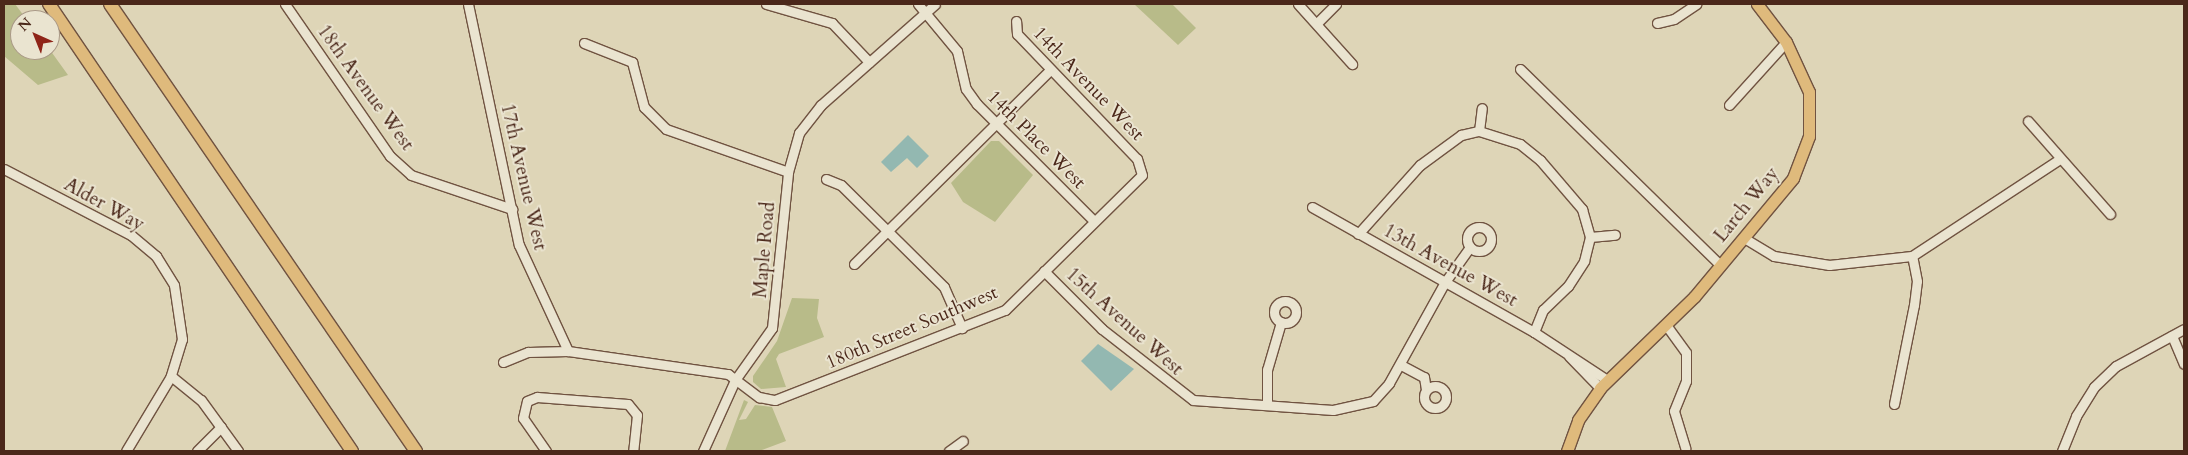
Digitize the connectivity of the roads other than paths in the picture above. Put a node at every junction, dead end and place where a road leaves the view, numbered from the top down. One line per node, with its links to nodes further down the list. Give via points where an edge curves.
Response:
1 (49, 4): 58 (highway)
2 (110, 4): 72 (highway)
3 (285, 4): 33 (street, 18th Avenue West, via 388,153 415,179)
4 (468, 4): 33 (street, 17th Avenue West)
5 (766, 4): 18 (street, via 832,23)
6 (918, 4): 12 (street, 14th Place West)
7 (935, 4): 12 (street, Maple Road)
8 (1298, 4): 14 (street)
9 (1336, 4): 14 (street)
10 (1696, 4): 15 (street, via 1674,19)
11 (1757, 4): 16 (main road, Larch Way)
12 (927, 11): 18 (street, Maple Road); 25 (street, 14th Place West, via 957,51 967,90)
13 (1016, 21): 21 (street, 14th Avenue West, via 1017,34)
14 (1317, 23): 19 (street)
15 (1657, 23)
16 (1786, 42): 22 (street); 40 (main road, Larch Way, via 1809,92 1809,136 1786,190)
17 (584, 43): 30 (street, via 632,62 641,102 666,129)
18 (869, 62): 30 (street, Maple Road, via 808,119 794,143)
19 (1352, 64)
20 (1520, 69): 44 (street, Larch Way)
21 (1050, 71): 25 (street); 28 (street, 14th Avenue West)
22 (1729, 105)
23 (1482, 108): 26 (street)
24 (2028, 121): 27 (street)
25 (996, 124): 35 (street, 14th Place West); 36 (street)
26 (1479, 131): 37 (street, via 1446,144 1386,199); 39 (street, via 1520,144 1540,160 1582,209)
27 (2058, 160): 34 (street); 42 (street)
28 (1142, 168): 35 (street, 180th Street Southwest, via 1142,175)
29 (4, 169): 57 (street, Alder Way, via 131,235 156,256 174,285 182,312 182,339)
30 (788, 172): 59 (street, Maple Road, via 772,328)
31 (826, 179): 36 (street, via 841,185)
32 (1312, 207): 37 (street, 13th Avenue West)
33 (512, 209): 53 (street, 17th Avenue West, via 526,263)
34 (2110, 214)
35 (1093, 220): 45 (street, 180th Street Southwest)
36 (887, 231): 43 (street); 49 (street, via 944,287)
37 (1358, 234): 46 (street, 13th Avenue West)
38 (1615, 236): 39 (street)
39 (1590, 237): 51 (street, via 1584,262 1568,286 1543,310)
40 (1744, 238): 42 (street, via 1774,256 1829,265); 44 (main road, Larch Way)
41 (1470, 248): 46 (street, 15th Avenue West)
42 (1912, 256): 63 (street, via 1917,281)
43 (854, 264)
44 (1720, 265): 48 (main road, Larch Way)
45 (1044, 271): 49 (street, 180th Street Southwest, via 1005,310); 62 (street, 15th Avenue West, via 1102,329 1173,389 1193,400)
46 (1445, 282): 51 (street, 13th Avenue West); 56 (street, 15th Avenue West)
47 (1281, 322): 62 (street, via 1267,370)
48 (1666, 325): 60 (main road, Larch Way); 66 (street, via 1686,353 1686,380 1674,411)
49 (962, 328): 59 (street, 180th Street Southwest, via 782,398 759,397)
50 (2184, 329): 52 (street)
51 (1534, 332): 60 (street, 13th Avenue West)
52 (2172, 336): 55 (street); 78 (street, via 2116,366 2094,388)
53 (568, 351): 54 (street, via 528,352); 59 (street, via 658,366 690,366 728,374)
54 (503, 362)
55 (2184, 364)
56 (1401, 365): 61 (street, via 1424,377); 62 (street, 15th Avenue West, via 1373,401 1333,410)
57 (171, 376): 64 (street, via 201,400); 67 (street, Alder Way)
58 (300, 376): 70 (highway); 71 (highway)
59 (735, 380): 75 (street, Maple Road)
60 (1604, 384): 77 (main road, Larch Way, via 1578,420)
61 (1426, 389)
62 (1266, 404)
63 (1894, 404)
64 (221, 427): 68 (street); 69 (street)
65 (963, 441): 76 (street)
66 (1685, 448)
67 (126, 451)
68 (197, 451)
69 (238, 451)
70 (343, 451)
71 (352, 451)
72 (416, 451)
73 (546, 451): 74 (street, via 523,418 524,408 537,396 562,396 632,407 638,426)
74 (634, 451)
75 (703, 451)
76 (949, 451)
77 (1567, 451)
78 (2062, 451)

